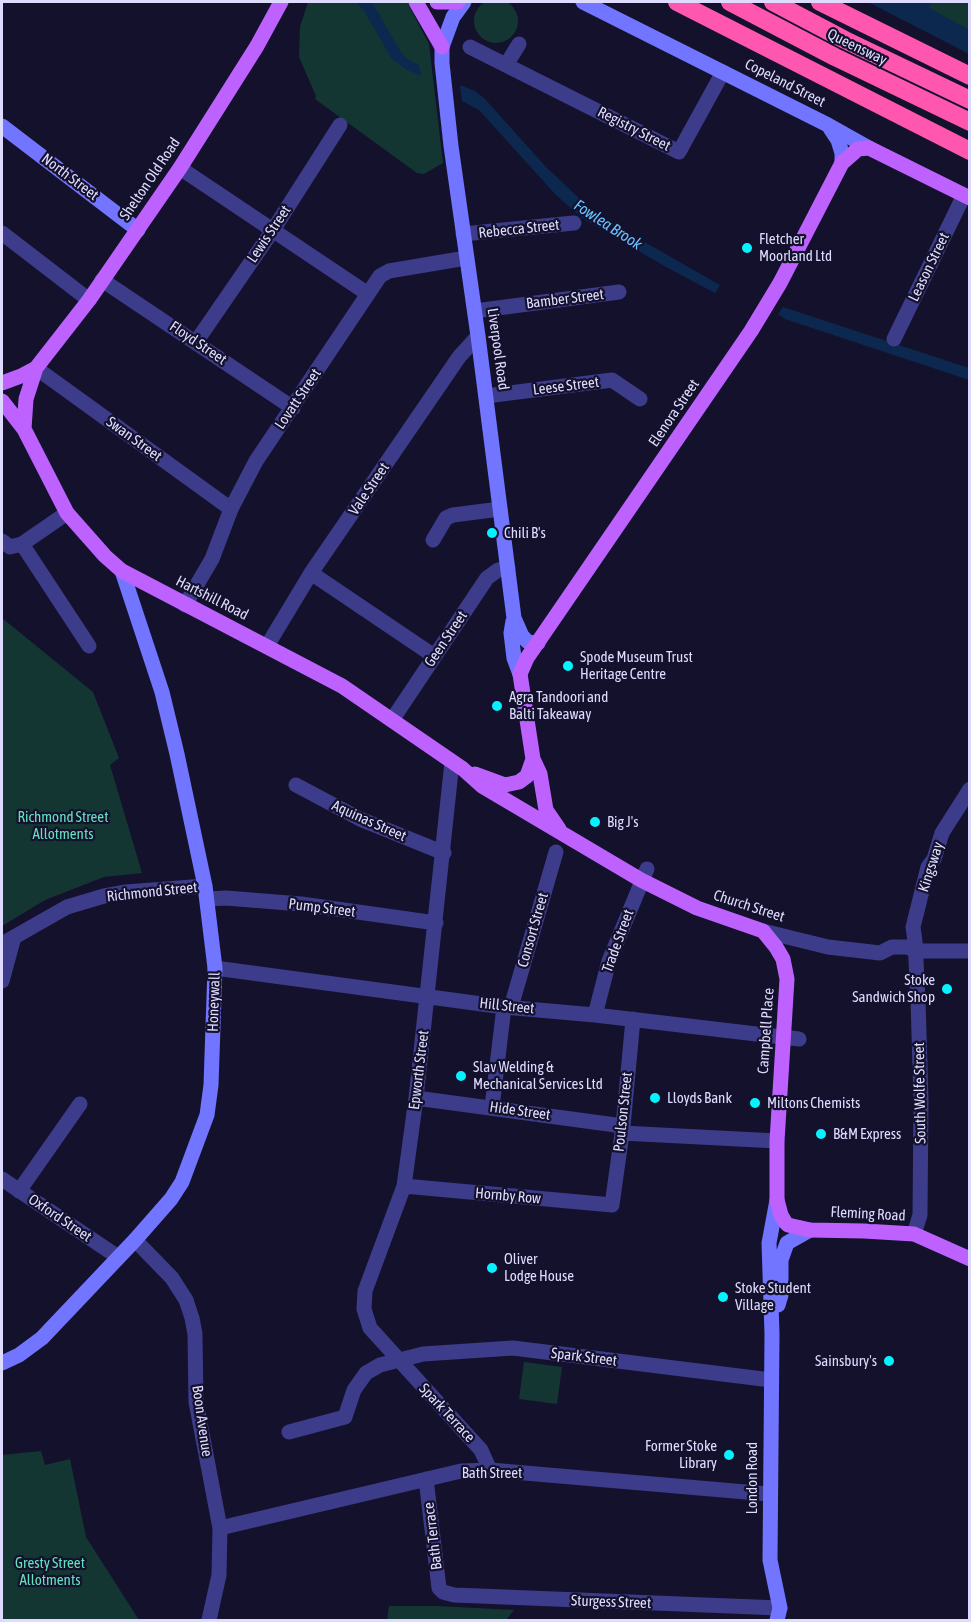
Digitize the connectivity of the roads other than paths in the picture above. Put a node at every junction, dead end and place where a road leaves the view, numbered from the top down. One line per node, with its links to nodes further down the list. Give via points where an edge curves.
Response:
1 (281, 2): 25 (main road, Shelton Old Road)
2 (416, 2): 12 (main road)
3 (437, 2): 4 (main road)
4 (458, 2)
5 (464, 2): 12 (street, via 453,17)
6 (583, 2): 15 (street, Copeland Street)
7 (677, 2): 23 (highway)
8 (730, 2): 18 (highway, Queensway)
9 (773, 2): 17 (highway, Queensway)
10 (820, 2): 16 (highway)
11 (519, 44): 14 (street)
12 (442, 47): 31 (street, Liverpool Road)
13 (470, 47): 14 (street, Registry Street)
14 (506, 65): 15 (street, Registry Street, via 679,152)
15 (723, 72): 20 (street, Copeland Street)
16 (969, 76)
17 (969, 100)
18 (969, 122)
19 (340, 124): 29 (street, Lewis Street)
20 (828, 125): 22 (street, Copeland Street); 24 (street, via 838,140)
21 (2, 126): 28 (street, North Street)
22 (868, 148): 24 (main road, via 858,149); 26 (main road, Copeland Street)
23 (969, 151)
24 (842, 163): 59 (main road, Elenora Street, via 752,331)
25 (180, 168): 28 (main road, Shelton Old Road); 29 (street)
26 (967, 197): 39 (street, Leason Street)
27 (574, 223): 31 (street, Rebecca Street)
28 (138, 230): 33 (main road, Shelton Old Road)
29 (273, 230): 35 (street); 40 (street, Lewis Street)
30 (2, 233): 36 (street)
31 (463, 234): 32 (street, Liverpool Road)
32 (466, 258): 35 (street, Lovatt Street, via 389,271 380,276); 37 (street, Liverpool Road)
33 (102, 280): 36 (main road, Shelton Old Road); 40 (street, Floyd Street)
34 (619, 292): 37 (street, Bamber Street)
35 (368, 294): 46 (street, Lovatt Street)
36 (89, 300): 41 (main road, Shelton Old Road)
37 (475, 311): 38 (street, Liverpool Road)
38 (478, 336): 43 (street, Liverpool Road); 56 (street, Vale Street, via 459,357)
39 (894, 339)
40 (196, 342): 46 (street, Floyd Street)
41 (36, 368): 42 (main road, Shelton Old Road); 47 (main road, Shelton Old Road, via 26,399); 48 (street, Swan Street)
42 (2, 383)
43 (486, 396): 44 (street, Leese Street, via 612,380); 49 (street, Liverpool Road)
44 (640, 399)
45 (2, 401): 47 (main road, Hartshill Road)
46 (293, 408): 48 (street, Lovatt Street, via 256,462)
47 (24, 429): 50 (main road, Hartshill Road)
48 (231, 509): 57 (street, Lovatt Street, via 212,559)
49 (500, 509): 51 (street, via 446,518); 54 (street, Liverpool Road)
50 (67, 513): 53 (street); 55 (main road, Hartshill Road)
51 (433, 540)
52 (2, 541): 53 (street, via 10,547)
53 (22, 544): 60 (street)
54 (507, 568): 58 (street, Liverpool Road); 62 (street, Geen Street, via 487,578)
55 (122, 571): 57 (main road, Hartshill Road); 74 (street, Honeywall, via 162,692)
56 (311, 573): 61 (street, Vale Street); 62 (street)
57 (185, 605): 61 (main road, Hartshill Road)
58 (514, 618): 59 (street, Liverpool Road, via 522,636 528,642); 63 (street, Liverpool Road, via 514,658)
59 (538, 643): 63 (main road, Elenora Street)
60 (89, 646)
61 (267, 646): 64 (main road, Hartshill Road, via 342,686)
62 (434, 656): 64 (street, Geen Street)
63 (520, 674): 65 (main road, Liverpool Road)
64 (392, 720): 66 (main road, Hartshill Road)
65 (533, 759): 66 (main road, Hartshill Road, via 527,777 504,785); 69 (main road, Liverpool Road, via 540,774)
66 (458, 765): 70 (main road, Hartshill Road, via 482,786); 72 (street, Epworth Street)
67 (296, 785): 72 (street, Aquinas Street, via 360,819)
68 (969, 789): 78 (street, Kingsway, via 942,833 928,867 913,927)
69 (546, 810): 70 (main road, Church Street)
70 (561, 832): 73 (main road, Church Street)
71 (556, 852): 83 (street, Consort Street)
72 (444, 853): 75 (street, Epworth Street)
73 (644, 875): 76 (main road, Church Street, via 697,908); 84 (street, Trade Street, via 609,961)
74 (206, 892): 75 (street, Pump Street, via 226,898 301,904); 77 (street, Richmond Street, via 126,892 104,896 67,907); 80 (street, Honeywall)
75 (436, 924): 82 (street, Epworth Street)
76 (763, 931): 78 (street, Church Street, via 828,947 880,952); 86 (main road, Campbell Place, via 783,959)
77 (8, 940): 81 (street)
78 (916, 946): 79 (street, Church Street); 98 (street, South Wolfe Street, via 921,1100 920,1215)
79 (969, 951)
80 (215, 968): 82 (street, Hill Street); 99 (street, Honeywall, via 207,1115 182,1182)
81 (2, 981)
82 (428, 996): 83 (street, Hill Street); 87 (street, Epworth Street)
83 (508, 1007): 84 (street, Hill Street); 89 (street, Consort Street)
84 (595, 1015): 85 (street, Hill Street)
85 (633, 1019): 86 (street, Hill Street); 90 (street, Poulson Street)
86 (791, 1038): 91 (main road, Campbell Place)
87 (416, 1098): 89 (street, Hide Street); 93 (street, Epworth Street)
88 (80, 1104): 94 (street)
89 (492, 1107): 90 (street, Hide Street)
90 (622, 1129): 91 (street, Hide Street); 96 (street, Poulson Street)
91 (777, 1141): 95 (main road, London Road)
92 (2, 1179): 94 (street, Oxford Street)
93 (404, 1186): 96 (street, Hornby Row); 103 (street, Epworth Street, via 363,1298 370,1328)
94 (20, 1191): 100 (street, Oxford Street)
95 (777, 1200): 97 (main road, Fleming Road, via 788,1225); 102 (street, London Road, via 769,1243)
96 (612, 1205)
97 (810, 1230): 98 (main road, Fleming Road); 102 (street, London Road, via 787,1243 781,1260 781,1294)
98 (914, 1234): 101 (main road, Fleming Road)
99 (135, 1240): 100 (street, Honeywall); 110 (street, Boon Avenue, via 172,1278 192,1318 196,1402)
100 (118, 1257): 104 (street, Honeywall, via 42,1338)
101 (969, 1259)
102 (772, 1334): 105 (street, London Road)
103 (398, 1361): 105 (street, Spark Street, via 423,1354 513,1348); 106 (street, Spark Street, via 366,1373 354,1390 345,1417); 107 (street, Spark Terrace, via 481,1450)
104 (2, 1363)
105 (771, 1380): 109 (street, London Road)
106 (289, 1432)
107 (490, 1470): 108 (street, Bath Street, via 461,1471); 109 (street, Bath Street)
108 (426, 1479): 110 (street, Bath Street); 111 (street, Bath Terrace, via 439,1588)
109 (769, 1494): 112 (street, London Road, via 770,1560)
110 (220, 1528): 113 (street, Boon Avenue, via 219,1575)
111 (443, 1592): 112 (street, Sturgess Street)
112 (779, 1614)
113 (209, 1620)

